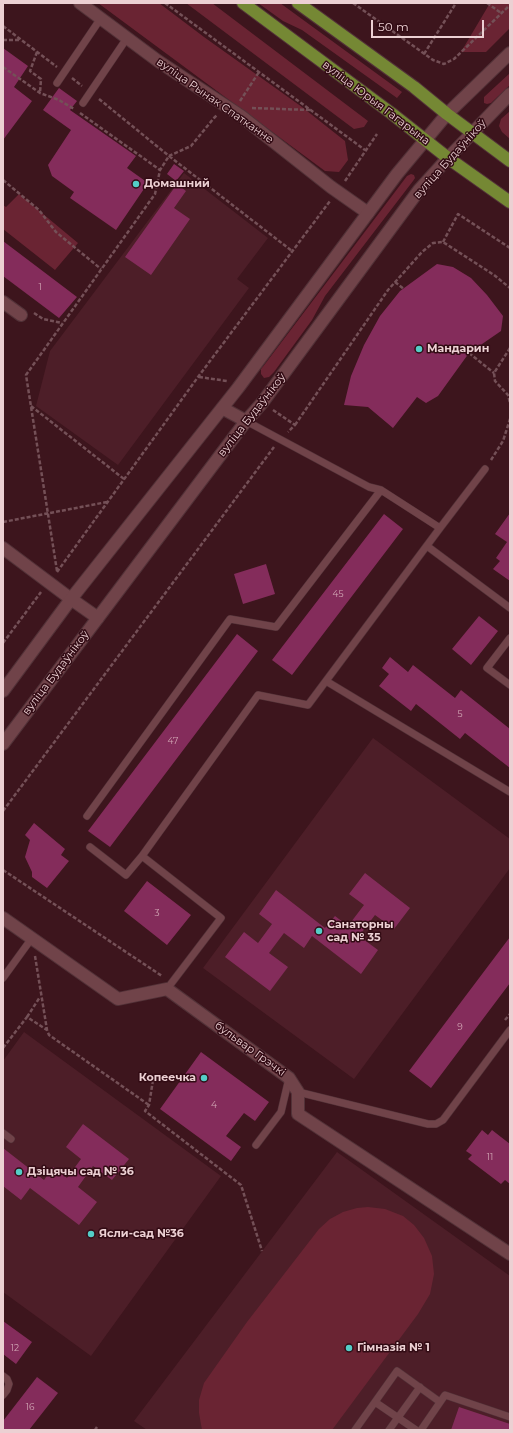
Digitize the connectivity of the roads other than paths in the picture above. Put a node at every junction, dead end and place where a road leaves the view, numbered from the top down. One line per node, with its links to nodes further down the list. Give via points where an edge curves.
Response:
1 (80, 3): 4 (street, вуліца Рынак Спатканне)
2 (243, 3): 12 (main road, вуліца Юрыя Гагарына)
3 (298, 3): 10 (main road)
4 (100, 18): 5 (street, вуліца Рынак Спатканне); 7 (lane)
5 (127, 38): 9 (lane); 16 (street, вуліца Рынак Спатканне, via 158,62 241,116)
6 (510, 53): 10 (street)
7 (57, 83)
8 (510, 94): 11 (street, вуліца Будаўнікоў)
9 (83, 103)
10 (447, 114): 11 (main road); 12 (street)
11 (473, 133): 13 (street, вуліца Будаўнікоў); 14 (main road)
12 (425, 139): 13 (main road, вуліца Юрыя Гагарына); 16 (street)
13 (448, 158): 15 (main road, вуліца Юрыя Гагарына); 20 (street, вуліца Будаўнікоў, via 419,190 262,403)
14 (510, 161)
15 (510, 202)
16 (368, 213): 19 (street)
17 (3, 302): 18 (street)
18 (21, 315)
19 (222, 408): 20 (street); 26 (street)
20 (246, 421): 22 (lane); 28 (street, вуліца Будаўнікоў)
21 (485, 469): 23 (lane)
22 (381, 490): 23 (lane); 35 (lane, via 276,627 230,619)
23 (440, 528): 24 (lane)
24 (427, 546): 27 (lane); 30 (lane)
25 (3, 548): 26 (street)
26 (71, 599): 28 (street); 32 (street)
27 (510, 608)
28 (98, 618): 33 (street, вуліца Будаўнікоў)
29 (510, 638): 31 (lane, via 487,668)
30 (326, 681): 34 (lane); 37 (lane, via 308,705 258,695)
31 (510, 684)
32 (3, 691)
33 (3, 744)
34 (510, 792)
35 (87, 816)
36 (90, 847): 37 (lane, via 126,875)
37 (142, 856): 41 (lane, via 221,918)
38 (3, 918): 39 (street)
39 (32, 938): 40 (lane); 41 (street, via 118,999)
40 (3, 978)
41 (169, 986): 43 (street, бульвар Грэчкі)
42 (510, 1030): 44 (lane, via 443,1120 436,1124)
43 (289, 1078): 44 (street, бульвар Грэчкі); 47 (lane, via 281,1112)
44 (298, 1092): 48 (street, via 298,1114)
45 (3, 1133): 46 (lane)
46 (11, 1139)
47 (256, 1145)
48 (510, 1254)
49 (3, 1376): 51 (lane, via 9,1384)
50 (420, 1387): 52 (lane, via 397,1371); 53 (lane); 55 (lane)
51 (3, 1395)
52 (375, 1402): 55 (lane); 56 (lane)
53 (440, 1402): 54 (lane, via 445,1395); 59 (lane)
54 (510, 1417)
55 (397, 1418): 57 (lane); 58 (lane)
56 (355, 1430)
57 (389, 1430)
58 (416, 1430)
59 (421, 1430)

